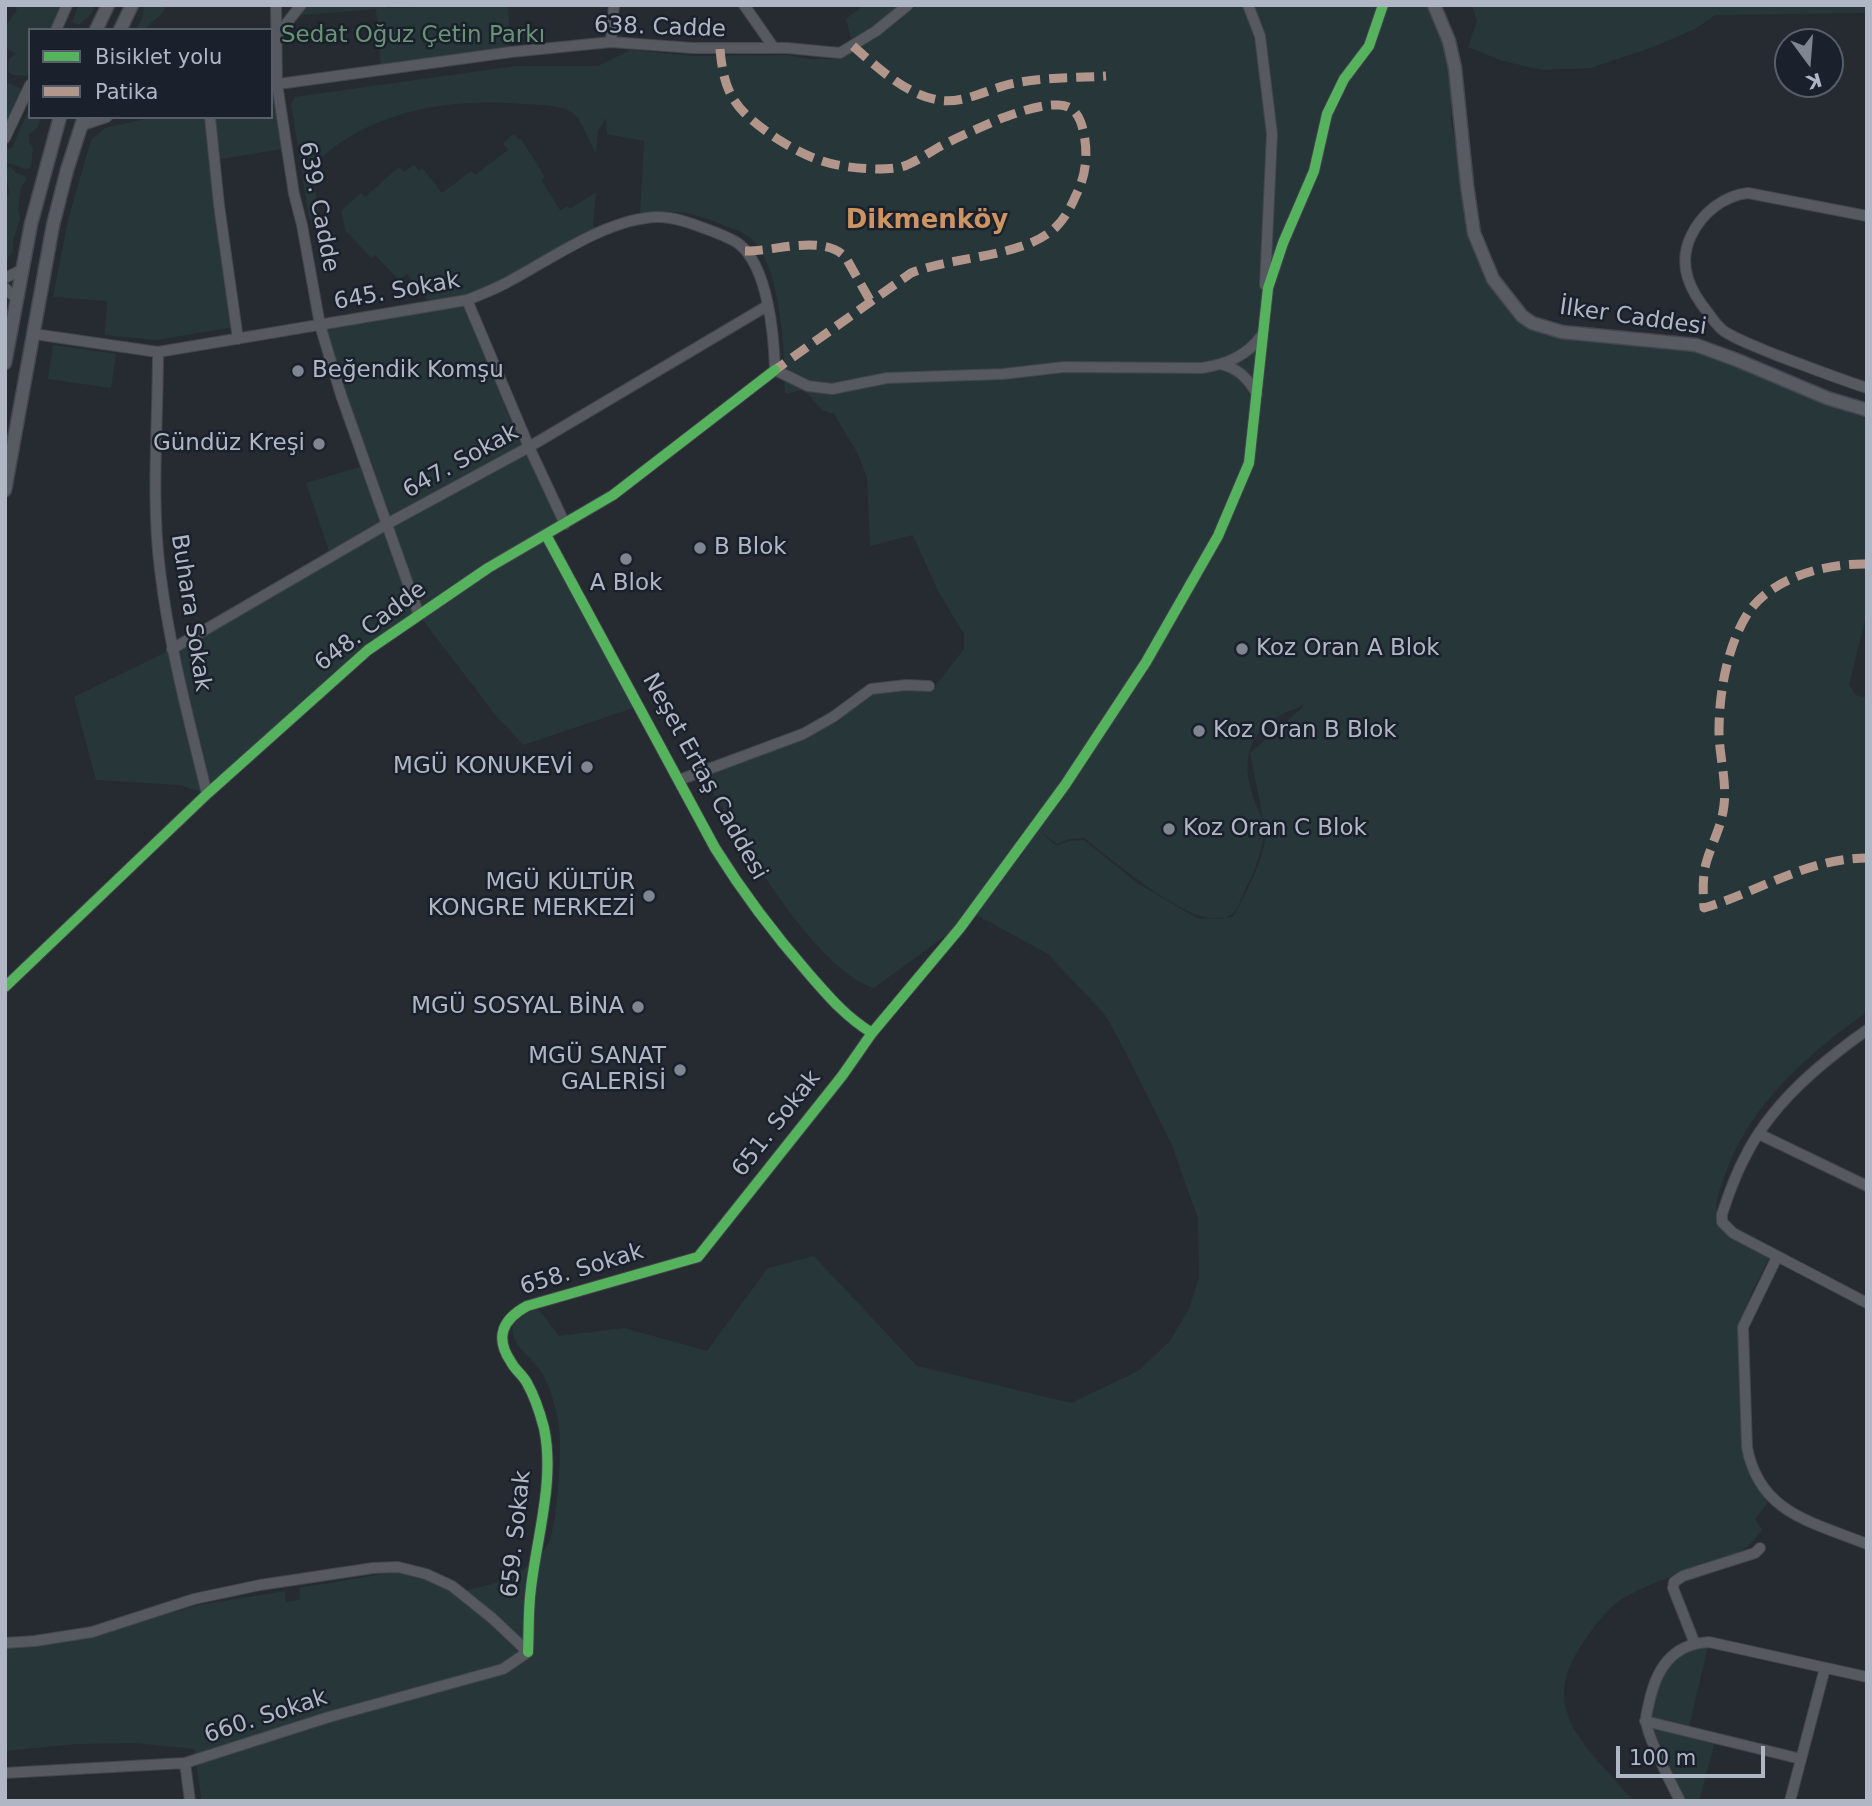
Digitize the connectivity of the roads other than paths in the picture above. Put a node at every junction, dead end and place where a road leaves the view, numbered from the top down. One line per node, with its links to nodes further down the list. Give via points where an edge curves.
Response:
1 (67, 5): 12 (street)
2 (108, 5): 13 (main road)
3 (131, 5): 14 (main road)
4 (276, 5): 15 (street, 639. Cadde)
5 (300, 5): 15 (street)
6 (614, 5): 16 (street)
7 (744, 5): 17 (street)
8 (908, 5): 17 (street, 638. Cadde, via 840,53)
9 (1248, 5): 32 (street, via 1260,36 1272,134)
10 (1383, 5): 32 (street, via 1369,46 1344,79 1327,114 1314,171 1268,288)
11 (1434, 5): 41 (main road, İlker Caddesi, via 1455,68 1474,233 1493,279 1522,316 1562,332 1696,345)
12 (57, 28)
13 (97, 28)
14 (121, 28)
15 (275, 38): 18 (street, 639. Cadde)
16 (611, 42): 17 (street, 638. Cadde); 18 (street, 638. Cadde)
17 (774, 48)
18 (274, 84): 31 (street, 639. Cadde)
19 (28, 89): 23 (street)
20 (59, 119): 25 (main road)
21 (210, 119): 34 (street)
22 (82, 122): 33 (main road, via 53,225)
23 (5, 138)
24 (1867, 216): 39 (street, via 1748,193 1735,195 1700,222 1684,265 1698,302 1727,333)
25 (23, 269): 26 (street); 28 (main road)
26 (5, 278)
27 (5, 288): 28 (street)
28 (17, 299): 36 (main road)
29 (467, 300): 30 (street, 645. Sokak, via 588,239 658,217 681,220 739,243 757,270); 31 (street, 645. Sokak); 42 (street)
30 (767, 306): 38 (street, 645. Sokak); 42 (street, 647. Sokak)
31 (320, 325): 34 (street, 645. Sokak); 44 (street, 639. Cadde)
32 (1263, 333): 37 (street, via 1245,353); 40 (street, 651. Sokak)
33 (34, 334): 35 (street, 645. Sokak); 43 (main road)
34 (238, 339): 35 (street, 645. Sokak)
35 (158, 352): 48 (street, Buhara Sokak, via 156,531)
36 (5, 363)
37 (1223, 365): 38 (street, via 1064,367 887,378 832,390 808,387); 40 (street, via 1245,377)
38 (775, 370): 45 (street, 648. Cadde, via 613,495)
39 (1867, 388)
40 (1257, 394): 54 (street, 651. Sokak, via 1249,463 1237,497 1146,662 1065,785 960,928)
41 (1867, 410)
42 (529, 447): 44 (street, 647. Sokak); 45 (street)
43 (5, 490)
44 (387, 524): 47 (street, 639. Cadde); 48 (street, 647. Sokak)
45 (565, 524): 46 (street, 648. Cadde)
46 (546, 535): 47 (street, 648. Cadde); 50 (street, Neşet Ertaş Caddesi)
47 (419, 615): 51 (street, 648. Cadde, via 368,650)
48 (172, 649): 51 (street, Buhara Sokak)
49 (929, 686): 50 (street, via 871,688 803,734)
50 (679, 780): 54 (street, Neşet Ertaş Caddesi, via 715,848 756,910 828,997)
51 (207, 794): 52 (street, 648. Cadde)
52 (5, 989)
53 (1867, 1030): 55 (street, via 1795,1090)
54 (872, 1033): 57 (street, 651. Sokak)
55 (1759, 1134): 56 (street); 58 (street, via 1734,1180 1722,1222)
56 (1867, 1185)
57 (698, 1257): 60 (street, 658. Sokak, via 513,1314 505,1323 503,1342 510,1362)
58 (1777, 1257): 59 (street); 61 (street, via 1743,1327 1749,1461 1764,1490 1783,1508)
59 (1867, 1303)
60 (527, 1381): 65 (street, 659. Sokak, via 544,1429 547,1453 545,1499 530,1591)
61 (1867, 1544)
62 (1760, 1548): 64 (street, via 1674,1582)
63 (5, 1643): 65 (street, 659. Sokak, via 104,1629 194,1599 260,1584 398,1567 452,1586)
64 (1695, 1644): 66 (street, via 1709,1642); 68 (street, via 1674,1655 1657,1674)
65 (528, 1652): 70 (street, 660. Sokak, via 503,1669 328,1717)
66 (1825, 1668): 67 (street); 69 (street)
67 (1867, 1677)
68 (1645, 1721): 69 (street); 73 (street)
69 (1801, 1759): 74 (street)
70 (185, 1763): 71 (street, 660. Sokak); 72 (street)
71 (5, 1773)
72 (190, 1801)
73 (1680, 1801)
74 (1790, 1801)

